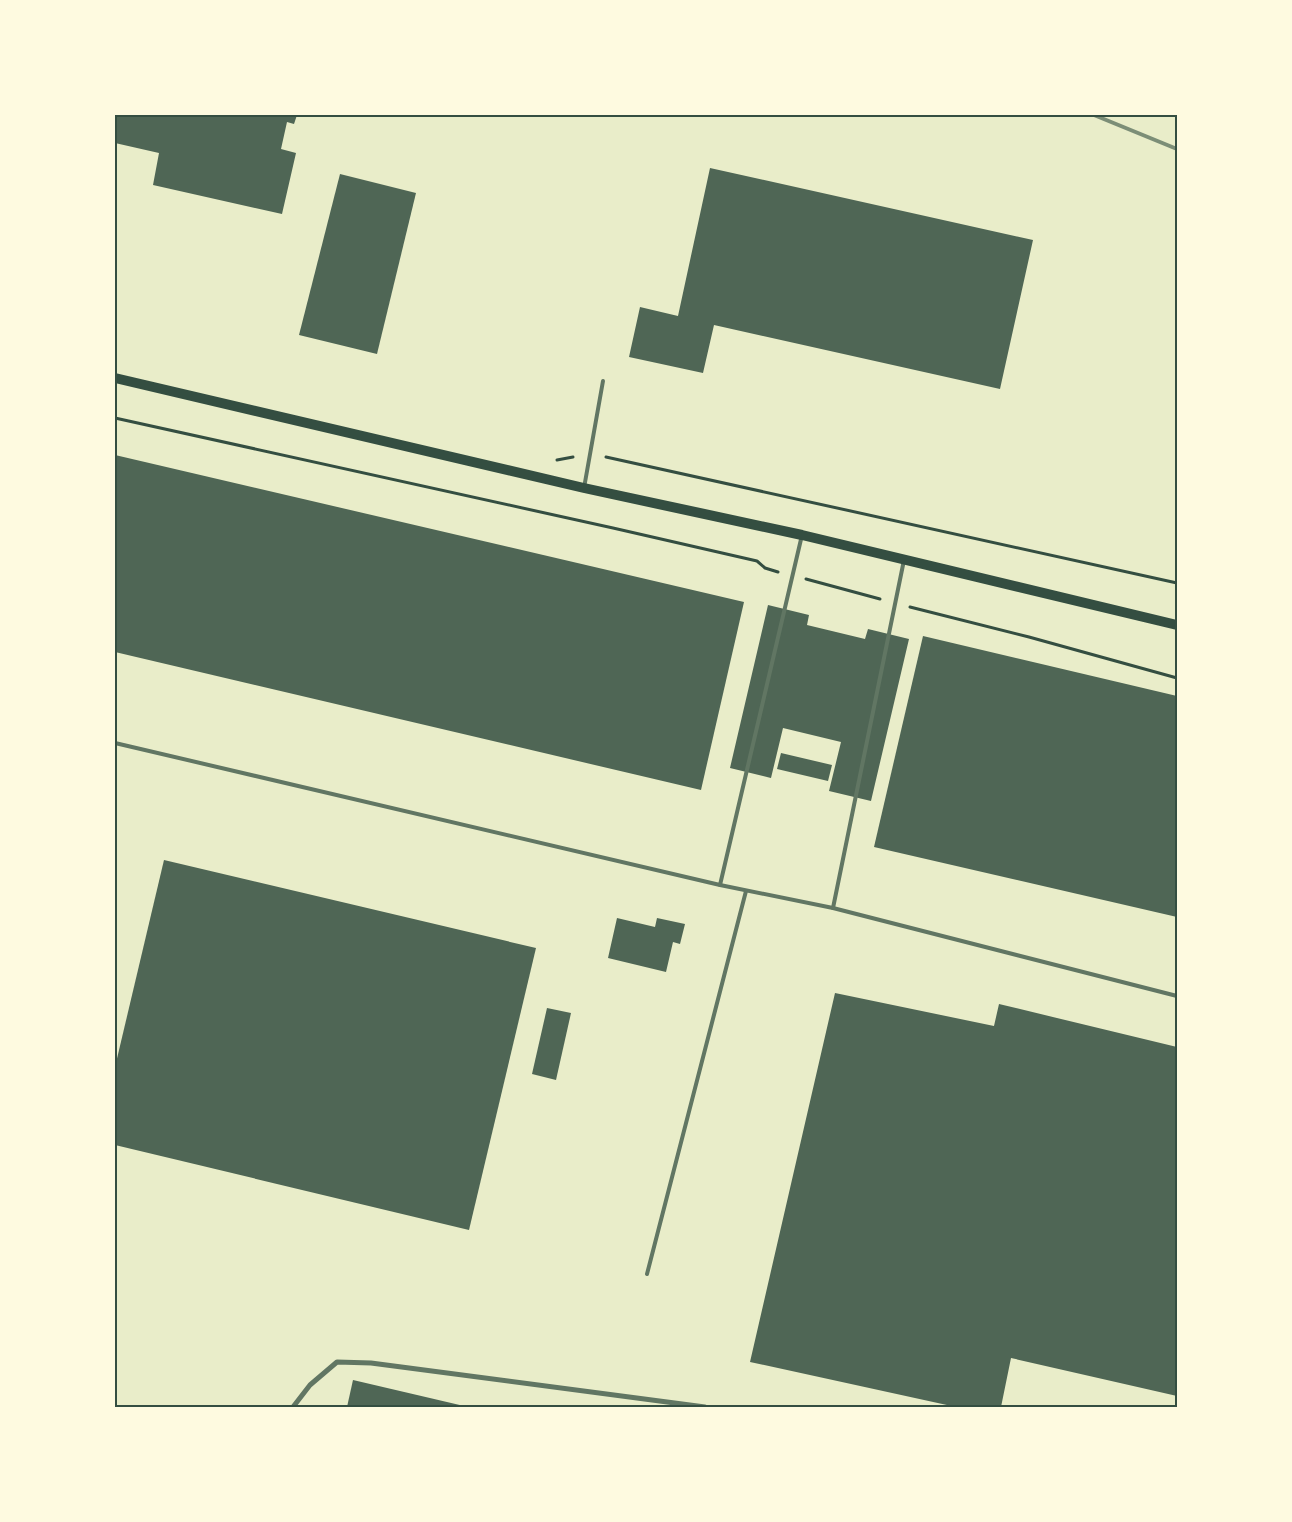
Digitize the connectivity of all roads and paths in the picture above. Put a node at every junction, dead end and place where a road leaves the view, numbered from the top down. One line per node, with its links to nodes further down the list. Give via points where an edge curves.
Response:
1 (115, 378): 5 (main road)
2 (603, 381): 4 (lane)
3 (115, 418): 8 (path, via 613,528 757,562 765,568)
4 (590, 454): 5 (lane); 9 (path)
5 (584, 488): 6 (main road)
6 (802, 535): 7 (main road); 8 (lane)
7 (904, 560): 10 (lane); 11 (main road)
8 (792, 576): 10 (path); 14 (lane)
9 (1177, 582)
10 (895, 603): 12 (path); 16 (lane)
11 (1177, 625)
12 (1177, 678)
13 (115, 743): 14 (lane)
14 (720, 885): 15 (lane)
15 (746, 891): 16 (lane); 18 (lane)
16 (833, 908): 17 (lane)
17 (1177, 996)
18 (647, 1274)
19 (293, 1407): 20 (street, via 310,1385 338,1362 371,1363)
20 (705, 1407)

